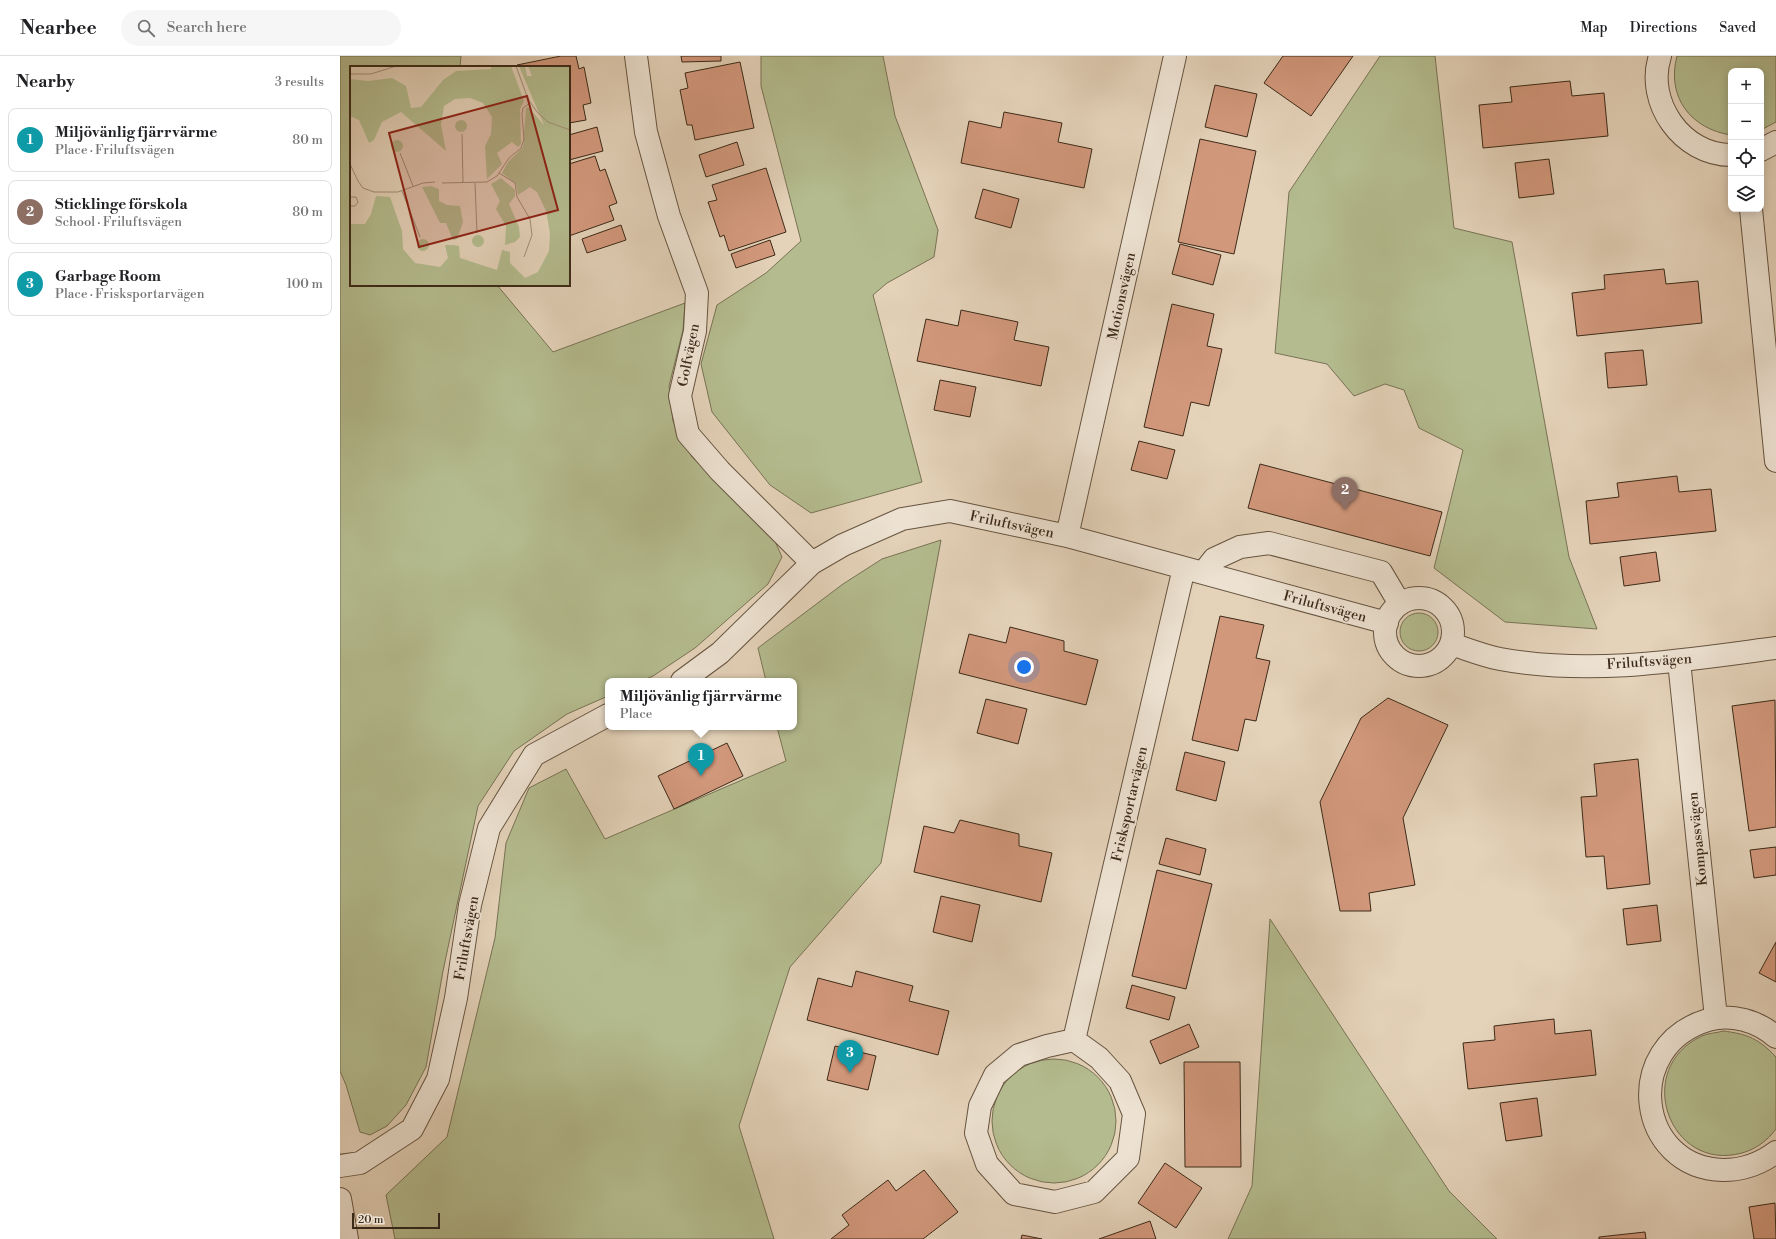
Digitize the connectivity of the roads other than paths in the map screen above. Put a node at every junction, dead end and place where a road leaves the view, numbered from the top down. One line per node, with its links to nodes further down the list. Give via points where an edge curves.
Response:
1 (636, 56): 10 (street, Golfvägen, via 646,132 669,216 696,293 695,331 680,396 688,434 720,471)
2 (1175, 56): 9 (street, Motionsvägen)
3 (1660, 56): 6 (street, via 1657,64 1657,86 1662,107 1673,126 1687,139 1705,149)
4 (1776, 142): 5 (street)
5 (1764, 148)
6 (1728, 154)
7 (1751, 212): 8 (street)
8 (1776, 461)
9 (1067, 536): 10 (street, Friluftsvägen, via 950,511 902,519 843,545); 11 (street, Friluftsvägen)
10 (812, 563): 17 (street, Friluftsvägen, via 720,653)
11 (1194, 570): 12 (street, via 1240,547 1269,543 1381,572); 13 (street, Friluftsvägen); 21 (street, Frisksportarvägen)
12 (1400, 604): 13 (street, via 1392,612); 14 (street, via 1418,598 1431,601 1443,608 1452,625)
13 (1387, 623): 14 (street, via 1385,632 1390,650 1405,663 1427,665 1437,661)
14 (1451, 644): 16 (street, Friluftsvägen, via 1500,659 1574,666)
15 (1776, 648): 16 (street, Friluftsvägen)
16 (1679, 660): 19 (street, Kompassvägen)
17 (686, 678)
18 (605, 718): 23 (street, Friluftsvägen, via 534,755 490,828 470,905 456,998 438,1079 412,1129 360,1163)
19 (1716, 1018): 20 (street, via 1743,1019 1767,1029); 22 (street, via 1692,1025 1672,1040 1657,1061 1650,1085 1651,1110 1655,1124 1672,1149 1687,1160 1712,1170 1738,1170 1764,1161)
20 (1776, 1037)
21 (1074, 1040): 21 (street, via 1019,1055 995,1075 980,1106 976,1133 986,1164 1014,1194 1055,1202 1094,1192 1128,1158 1134,1114 1120,1081 1099,1058)
22 (1776, 1152)
23 (340, 1166)
24 (340, 1199): 25 (street)
25 (347, 1239)

